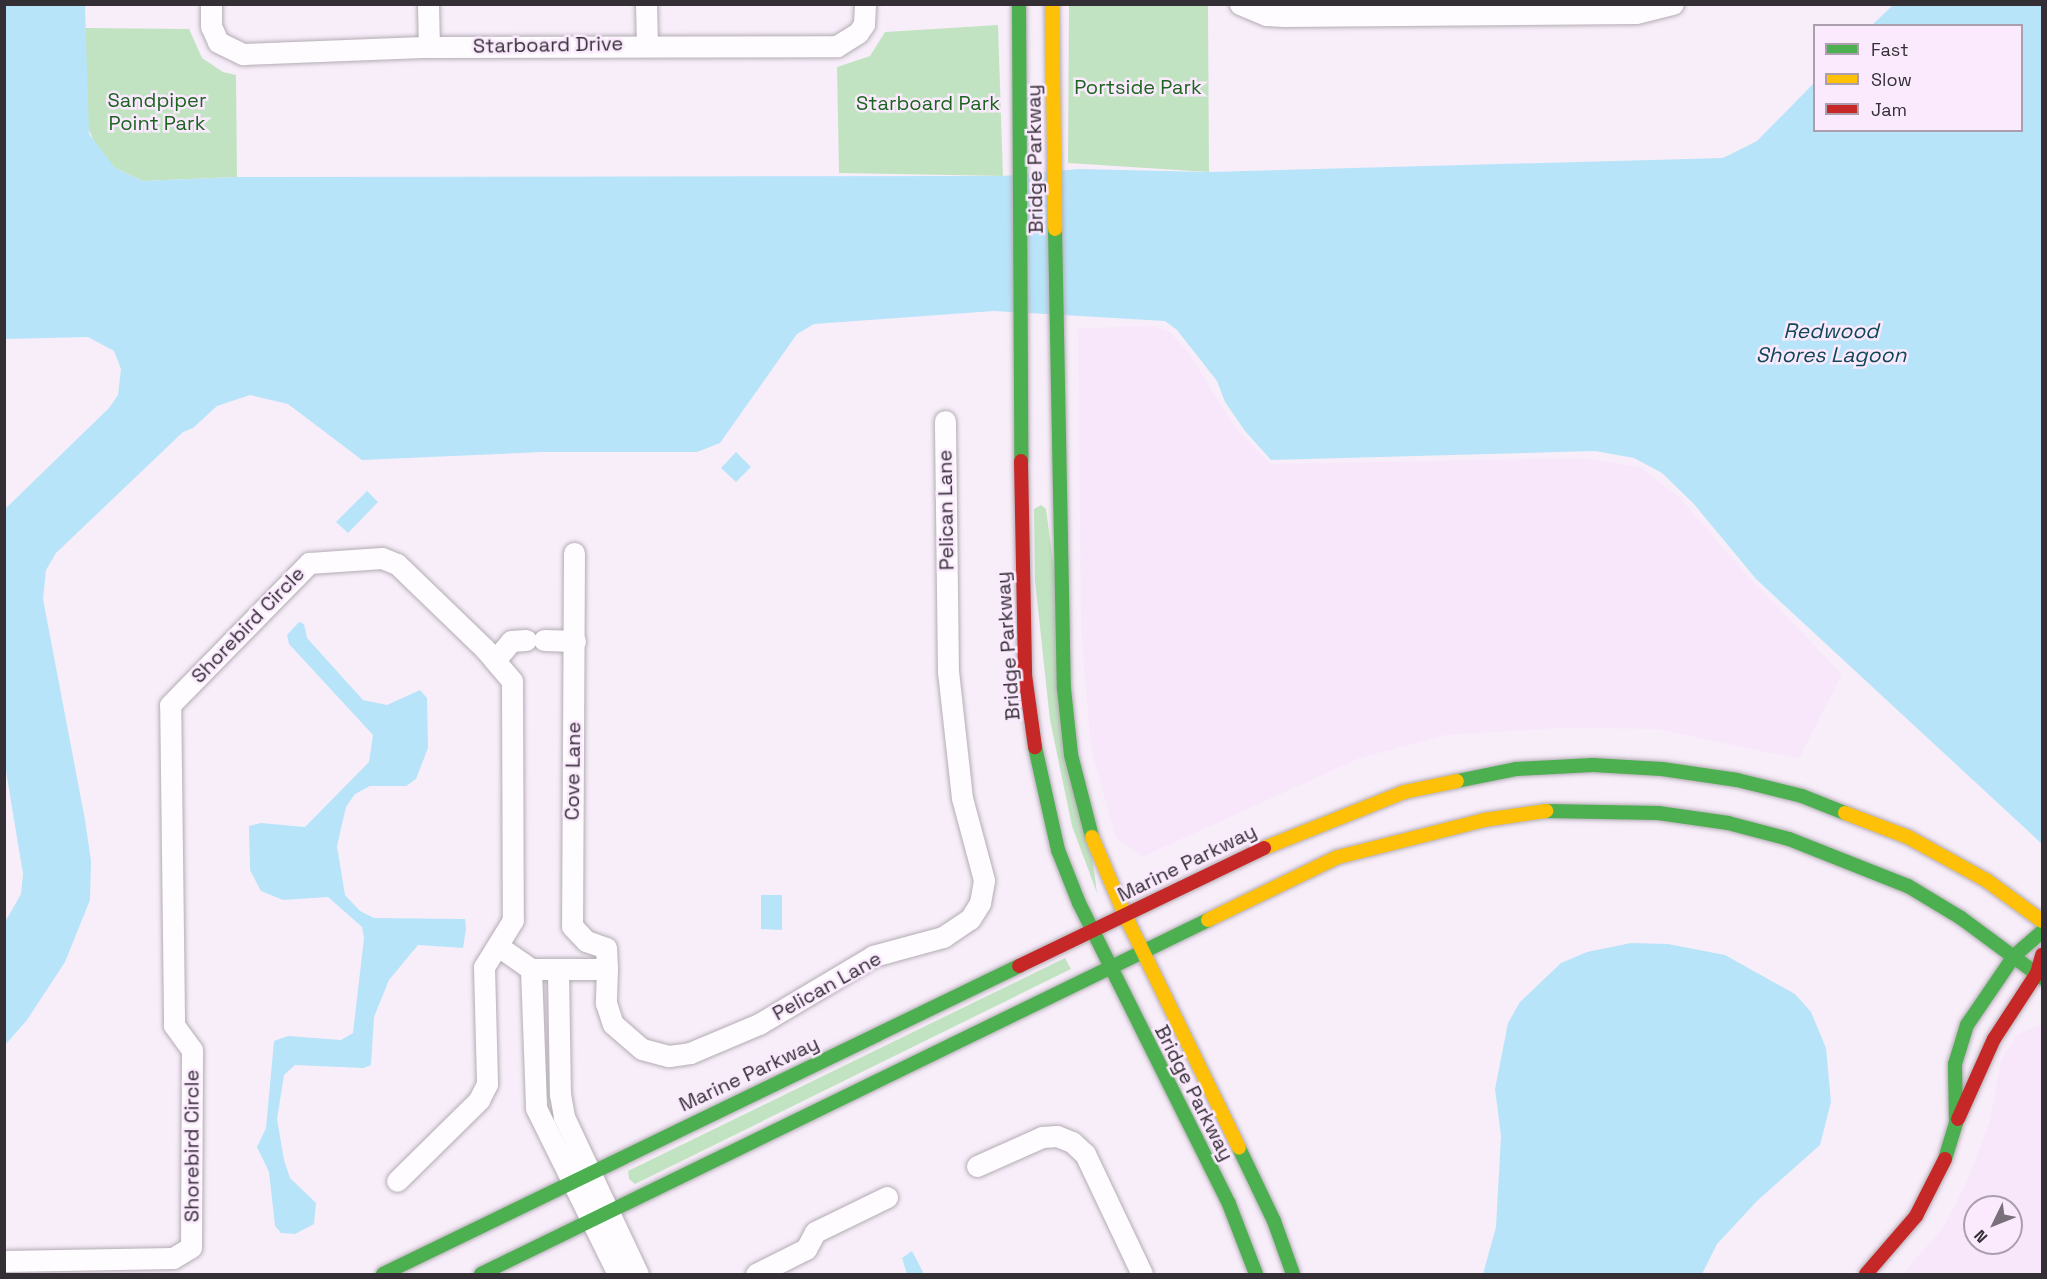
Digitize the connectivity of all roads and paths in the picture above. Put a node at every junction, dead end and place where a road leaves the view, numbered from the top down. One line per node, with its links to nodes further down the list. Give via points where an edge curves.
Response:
1 (211, 4): 10 (street, Starboard Drive, via 211,26 218,42 243,54)
2 (428, 4): 10 (street)
3 (646, 4): 9 (street)
4 (1018, 4): 17 (main road, Bridge Parkway, via 1020,501 1025,675 1037,757 1058,850)
5 (1052, 4): 15 (main road, Bridge Parkway, via 1064,688 1071,755 1091,833)
6 (1240, 4): 7 (street, via 1266,15 1284,16 1636,14)
7 (1673, 4)
8 (866, 9): 9 (street, Starboard Drive, via 858,33 837,46)
9 (647, 44): 10 (street, Starboard Drive)
10 (429, 46)
11 (945, 421): 25 (street, Pelican Lane, via 948,672 962,798 984,880 980,903 970,919 943,937 873,956 759,1024 682,1055 652,1053 620,1032 608,1015)
12 (574, 553): 13 (street, Cove Lane)
13 (575, 641): 14 (street, via 511,641); 25 (street, Cove Lane, via 572,926 586,941 606,948)
14 (496, 659): 19 (street, Shorebird Circle, via 512,681 513,920); 34 (street, Shorebird Circle, via 397,564 382,558 309,563 170,705 174,1017 192,1050 191,1247 173,1258)
15 (1125, 915): 16 (main road, Marine Parkway, via 1273,843 1404,792 1516,769 1593,765 1662,769 1737,780 1865,818 1986,880); 17 (main road, Marine Parkway); 20 (main road, Bridge Parkway)
16 (2043, 921)
17 (1091, 930): 23 (main road, Bridge Parkway); 30 (main road, Marine Parkway)
18 (2043, 932): 22 (main road)
19 (498, 946): 24 (street); 31 (street, Shorebird Circle, via 484,967 488,1084)
20 (1142, 952): 22 (main road, via 1318,866 1369,847 1519,814 1593,809 1728,823 1849,859 1908,886); 23 (main road); 35 (main road, Bridge Parkway, via 1274,1221)
21 (2043, 952): 27 (main road)
22 (2014, 956): 27 (main road); 28 (main road, via 1967,1025 1954,1064)
23 (1109, 968): 33 (main road); 42 (main road, Bridge Parkway, via 1229,1204)
24 (531, 969): 26 (street); 30 (street, via 534,1095 541,1122)
25 (607, 969): 26 (street)
26 (558, 970): 30 (street, via 560,1094)
27 (2040, 976): 28 (main road, via 1994,1039)
28 (1956, 1123): 43 (main road, via 1952,1148 1916,1216)
29 (977, 1166): 41 (street, via 1042,1137 1072,1142 1085,1154)
30 (580, 1177): 33 (street); 36 (main road, Marine Parkway)
31 (397, 1181)
32 (886, 1197): 40 (street, via 815,1232 806,1249)
33 (598, 1215): 37 (main road); 38 (street); 39 (street)
34 (4, 1261)
35 (1288, 1273)
36 (383, 1275)
37 (481, 1275)
38 (618, 1275)
39 (638, 1275)
40 (756, 1275)
41 (1142, 1275)
42 (1256, 1275)
43 (1866, 1275)

